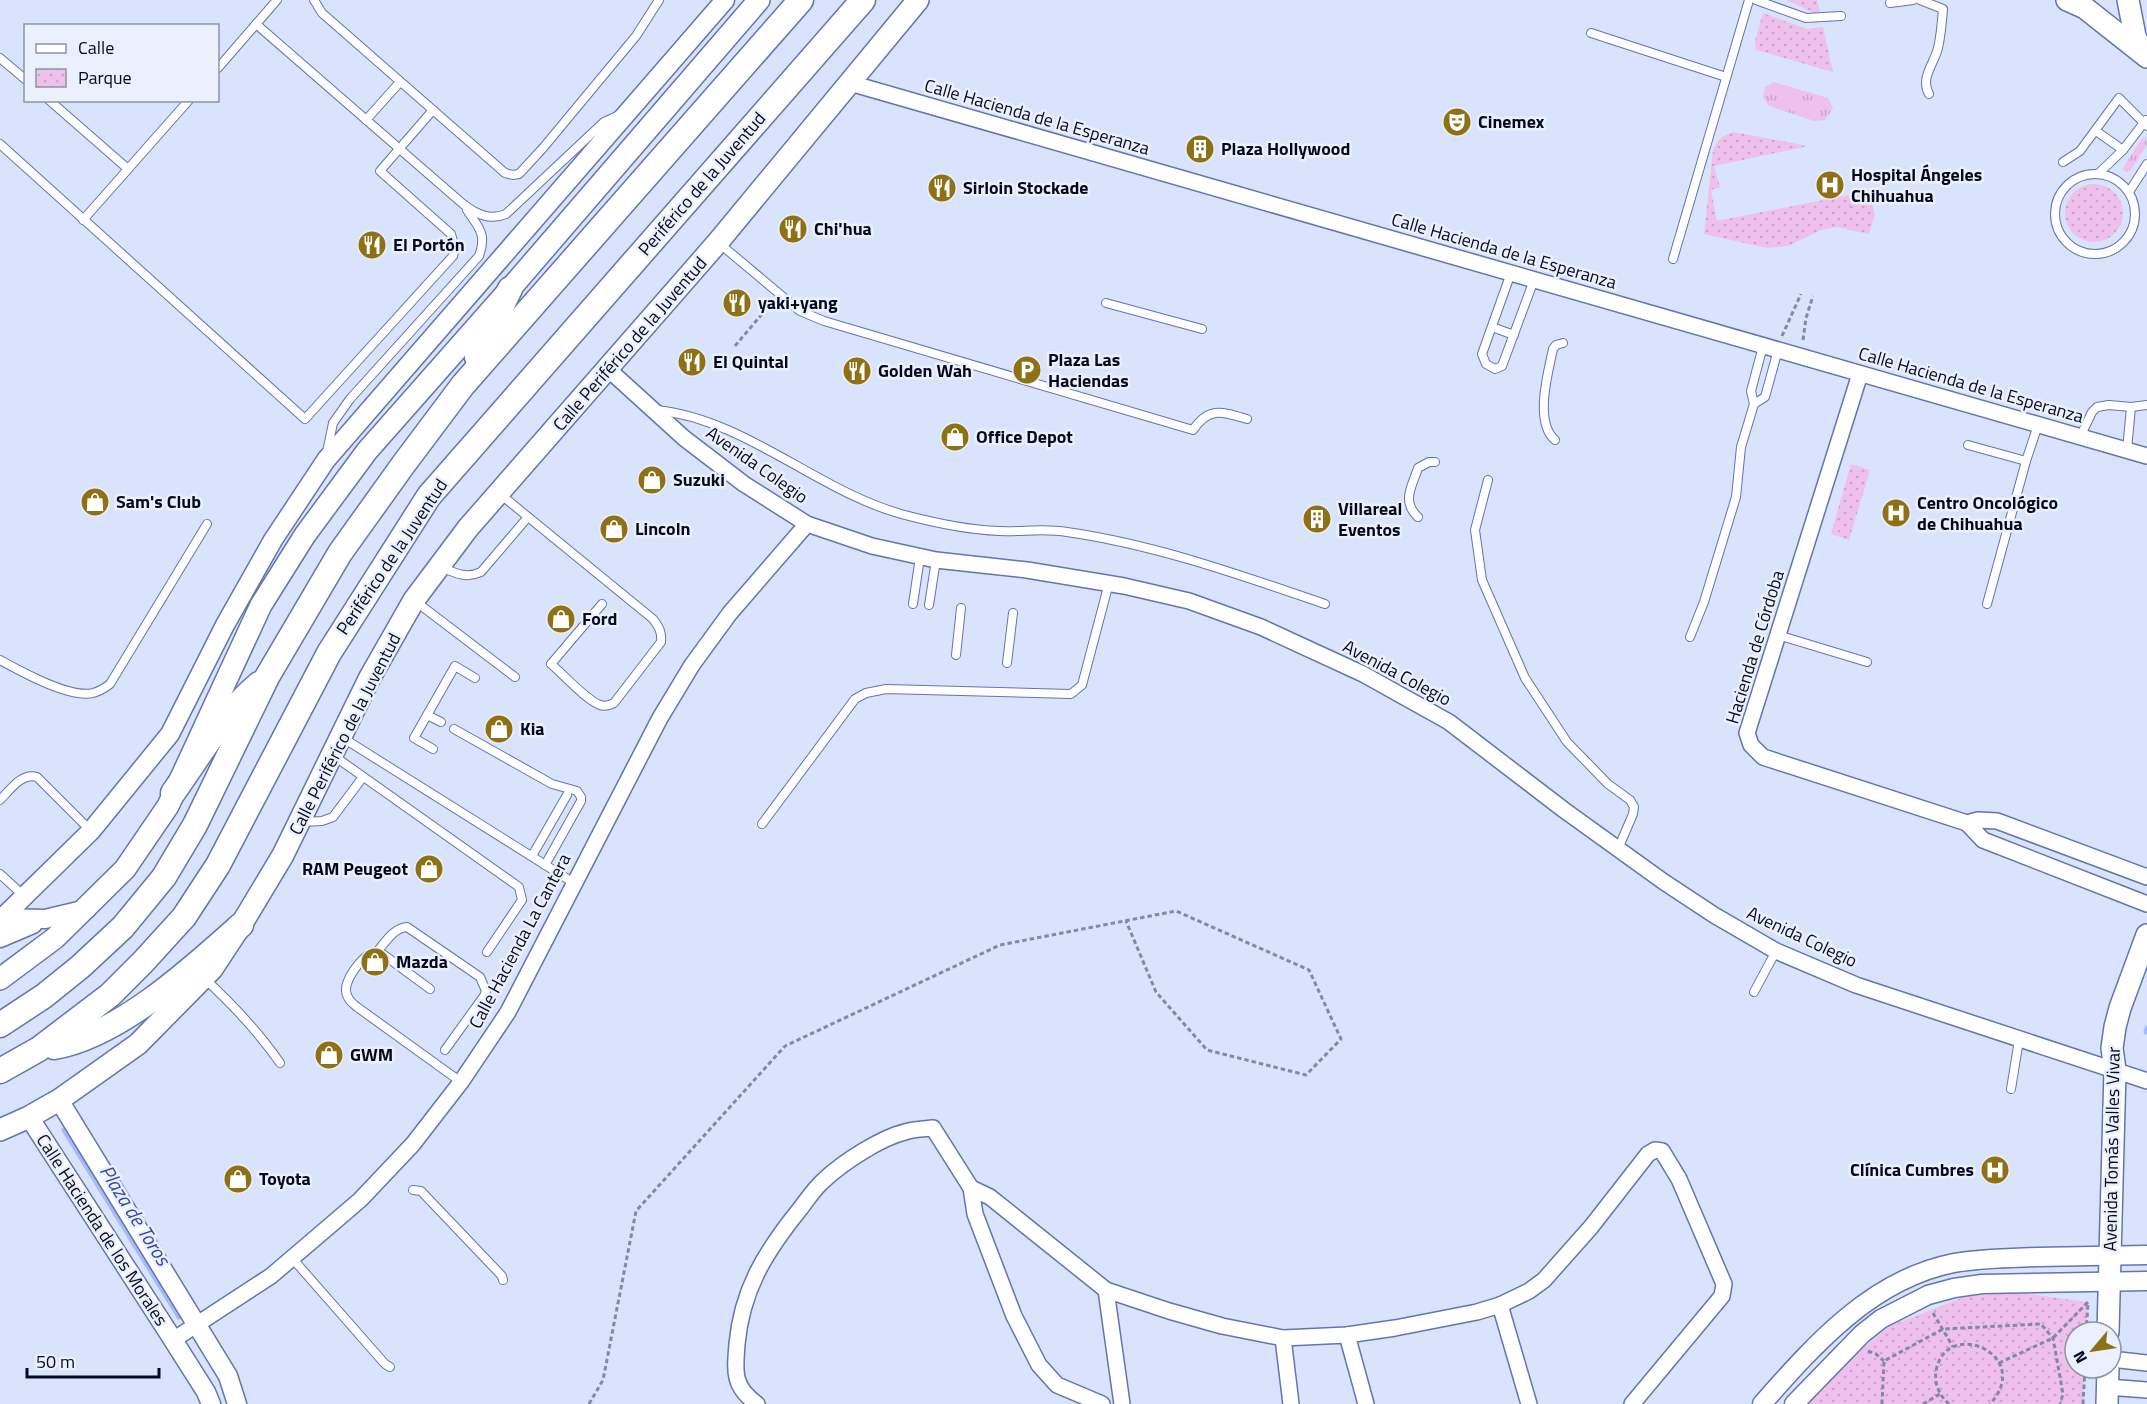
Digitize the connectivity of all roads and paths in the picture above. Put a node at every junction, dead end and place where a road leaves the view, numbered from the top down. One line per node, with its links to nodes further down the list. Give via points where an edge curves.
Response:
1 (277, 0): 17 (lane)
2 (314, 0): 24 (lane, via 322,13)
3 (659, 0): 30 (lane, via 636,36 519,174 505,173)
4 (725, 0): 29 (street)
5 (759, 0): 47 (main road)
6 (801, 0): 66 (highway)
7 (863, 0): 144 (highway, Periférico de la Juventud, via 429,496 328,653 218,866 184,917 110,995)
8 (918, 0): 25 (main road, Calle Periférico de la Juventud)
9 (1749, 0): 22 (lane)
10 (1756, 0): 16 (lane, via 1806,18)
11 (1913, 0): 15 (lane)
12 (1920, 0): 26 (lane, via 1943,9 1937,51 1925,87)
13 (2067, 0): 19 (main road, via 2085,8)
14 (2128, 0): 19 (main road, via 2135,36)
15 (1890, 3)
16 (1841, 16)
17 (256, 24): 21 (lane); 31 (lane)
18 (1591, 33): 22 (lane)
19 (2145, 55)
20 (0, 58): 23 (lane)
21 (219, 67)
22 (1726, 77): 46 (lane)
23 (24, 78)
24 (400, 82): 30 (lane); 31 (lane)
25 (850, 83): 45 (main road, Calle Periférico de la Juventud); 48 (street, Calle Hacienda de la Esperanza)
26 (1929, 94)
27 (51, 102): 39 (lane)
28 (187, 102): 39 (lane)
29 (634, 108): 42 (lane, via 604,122 506,214 490,217 474,213); 44 (street)
30 (433, 110): 35 (lane)
31 (366, 120): 35 (lane)
32 (2146, 123): 33 (lane, via 2119,98); 36 (lane)
33 (2096, 131): 36 (lane); 37 (lane, via 2080,151)
34 (0, 144): 43 (lane)
35 (399, 149): 42 (lane); 43 (lane, via 380,171 451,234 453,256 305,420)
36 (2123, 150): 40 (lane)
37 (2063, 162)
38 (2147, 164): 41 (lane)
39 (128, 169): 43 (lane)
40 (2099, 173): 41 (lane, via 2121,183); 41 (lane, via 2073,180 2057,201 2057,228 2074,248 2100,254 2124,242 2135,218)
41 (2129, 192)
42 (462, 204): 78 (lane, via 483,236 479,256 350,399 333,423)
43 (83, 220)
44 (515, 241): 47 (street); 78 (street)
45 (718, 242): 51 (lane); 62 (main road, Calle Periférico de la Juventud)
46 (1673, 259)
47 (536, 260): 50 (main road)
48 (1511, 273): 49 (street, Calle Hacienda de la Esperanza); 55 (lane)
49 (1534, 280): 57 (lane); 60 (street, Calle Hacienda de la Esperanza)
50 (510, 289): 66 (highway); 113 (main road, via 367,451 305,535 261,605)
51 (780, 294): 59 (path); 71 (lane, via 800,311 824,321 1194,430 1201,418 1217,412)
52 (1801, 294): 60 (path, via 1781,338)
53 (1813, 296): 61 (path)
54 (1106, 303): 56 (lane)
55 (1492, 327): 57 (lane); 57 (lane, via 1482,354 1486,364 1495,369 1502,366)
56 (1202, 329)
57 (1514, 335)
58 (1563, 343): 74 (lane, via 1553,348 1545,383 1545,423)
59 (735, 346)
60 (1770, 348): 61 (street, Calle Hacienda de la Esperanza); 64 (lane); 65 (lane)
61 (1797, 356): 63 (street, Calle Hacienda de la Esperanza)
62 (608, 369): 70 (street, Avenida Colegio); 82 (main road, Calle Periférico de la Juventud)
63 (1860, 374): 72 (street, Calle Hacienda de la Esperanza); 98 (street, Hacienda de Córdoba)
64 (1755, 375): 65 (lane); 67 (lane, via 1751,391)
65 (1770, 379): 67 (lane, via 1765,397)
66 (463, 385): 104 (highway, via 340,553)
67 (1754, 404): 99 (lane, via 1741,447 1736,497)
68 (2147, 405): 69 (lane)
69 (2131, 407): 73 (lane, via 2097,407); 76 (lane)
70 (654, 410): 86 (street, Avenida Colegio, via 744,484); 93 (lane, via 699,418 872,505 902,514 998,531 1046,530 1115,540 1202,562)
71 (1247, 419)
72 (2038, 425): 73 (street, Calle Hacienda de la Esperanza); 79 (lane)
73 (2080, 437): 76 (street, Calle Hacienda de la Esperanza)
74 (1555, 440)
75 (1968, 445): 79 (lane)
76 (2127, 450): 77 (street, Calle Hacienda de la Esperanza)
77 (2147, 456)
78 (326, 460): 119 (street, via 225,625 170,734)
79 (2026, 460): 94 (lane)
80 (1435, 462): 84 (lane, via 1418,468 1408,501)
81 (1488, 480): 120 (lane, via 1475,530 1482,580 1525,678 1567,742 1634,807)
82 (499, 493): 83 (lane); 88 (main road, Calle Periférico de la Juventud)
83 (528, 517): 88 (lane, via 482,572 464,576); 91 (lane, via 653,620 662,635 661,642 614,703 607,706 588,696 551,664)
84 (1418, 517)
85 (207, 524): 101 (lane, via 110,684 92,694 80,693 37,680)
86 (807, 524): 87 (street, Avenida Colegio, via 872,546); 125 (street, Calle Hacienda La Cantera, via 730,613 692,665)
87 (928, 559): 89 (street, Avenida Colegio); 92 (lane); 95 (lane)
88 (441, 567): 90 (main road, Calle Periférico de la Juventud)
89 (1109, 583): 118 (lane, via 1082,685 1074,692 886,689 866,693 855,699); 120 (street, Avenida Colegio, via 1189,601 1261,627 1363,674 1449,722)
90 (414, 600): 105 (lane); 110 (main road, Calle Periférico de la Juventud, via 369,678)
91 (602, 604)
92 (913, 604)
93 (1325, 604)
94 (1987, 604)
95 (929, 605)
96 (961, 608): 100 (lane)
97 (1013, 613): 103 (lane)
98 (1778, 635): 102 (lane); 117 (street, Hacienda de Córdoba, via 1746,732 1756,752)
99 (1690, 637)
100 (956, 655)
101 (0, 660)
102 (1867, 662)
103 (1007, 663)
104 (267, 677): 113 (highway, via 227,715); 142 (highway, via 195,825 164,877 123,927 80,968)
105 (515, 677)
106 (475, 678): 107 (lane, via 455,666)
107 (427, 715): 108 (lane); 111 (lane, via 414,738)
108 (441, 722)
109 (454, 729): 122 (lane, via 552,784 578,791 580,801)
110 (337, 746): 112 (lane); 116 (main road, Calle Periférico de la Juventud); 121 (lane)
111 (433, 749)
112 (363, 777): 116 (lane, via 333,817); 136 (lane, via 519,887 522,900)
113 (174, 793): 128 (main road, via 125,869)
114 (567, 795): 121 (lane)
115 (0, 800): 119 (lane, via 25,776 32,775)
116 (300, 822): 132 (main road, Calle Periférico de la Juventud)
117 (1966, 823): 124 (street, Hacienda de Córdoba, via 1997,821); 127 (street, Hacienda de Córdoba, via 1983,840)
118 (762, 824)
119 (91, 831): 126 (street)
120 (1618, 849): 135 (street, Avenida Colegio, via 1714,915)
121 (532, 856): 122 (lane)
122 (545, 865): 125 (lane)
123 (0, 874): 126 (lane)
124 (2147, 877)
125 (574, 883): 149 (street, Calle Hacienda La Cantera, via 508,1012)
126 (24, 896): 129 (street)
127 (2147, 904)
128 (87, 909): 130 (street); 139 (main road)
129 (0, 919): 130 (street)
130 (43, 919): 134 (street)
131 (1126, 921): 131 (path, via 1176,911 1309,970 1341,1039 1306,1075 1207,1050 1155,992); 189 (path, via 1000,945 785,1046 636,1211 603,1380)
132 (241, 925): 138 (main road, Calle Periférico de la Juventud); 144 (highway, via 156,997 100,1031 67,1045)
133 (2147, 935): 147 (main road, Avenida Tomás Valles Vivar, via 2115,1027)
134 (0, 938)
135 (1776, 951): 141 (lane); 143 (street, Avenida Colegio, via 1831,975)
136 (488, 952)
137 (376, 953): 140 (lane); 145 (lane, via 395,931 407,927 480,977 484,996); 149 (lane, via 364,958 348,980 348,999)
138 (203, 977): 146 (lane, via 230,1002); 152 (main road, Calle Periférico de la Juventud, via 138,1044)
139 (0, 979)
140 (430, 989)
141 (1754, 992)
142 (0, 1025)
143 (2019, 1040): 147 (street, Avenida Colegio); 151 (lane)
144 (39, 1049): 148 (highway, Periférico de la Juventud)
145 (445, 1050)
146 (280, 1063)
147 (2115, 1070): 150 (street, Avenida Colegio); 158 (main road, Avenida Tomás Valles Vivar)
148 (0, 1071)
149 (461, 1082): 159 (street, Calle Hacienda La Cantera, via 413,1144 360,1200)
150 (2147, 1082)
151 (2011, 1089)
152 (59, 1100): 153 (main road, Calle Periférico de la Juventud); 170 (street, Calle Hacienda de los Morales)
153 (29, 1117): 154 (main road, Calle Periférico de la Juventud); 175 (street, Calle Hacienda de los Morales)
154 (0, 1130)
155 (971, 1188): 163 (street, via 990,1197); 190 (street, via 933,1128 905,1132 875,1145 823,1181 769,1251 751,1282 739,1318 737,1381 745,1395); 191 (street, via 975,1214 1014,1317 1040,1365 1058,1384)
156 (413, 1190): 160 (lane, via 421,1191)
157 (2147, 1255): 158 (street)
158 (2110, 1256): 161 (main road, Avenida Tomás Valles Vivar); 197 (street, via 1975,1259 1912,1277 1874,1298 1832,1329)
159 (292, 1258): 170 (street, Calle Hacienda La Cantera); 182 (lane)
160 (503, 1280)
161 (2110, 1280): 162 (street); 169 (main road, Avenida Tomás Valles Vivar); 198 (street, via 1982,1284 1928,1295 1881,1319 1862,1334)
162 (2147, 1281)
163 (1106, 1290): 173 (street, via 1211,1323); 192 (street)
164 (2077, 1301): 165 (path)
165 (2088, 1302): 168 (path); 174 (path)
166 (1500, 1305): 172 (street); 195 (street); 196 (street, via 1544,1280 1648,1154 1662,1151 1679,1179 1724,1284 1722,1296)
167 (1932, 1310): 171 (path)
168 (2087, 1320)
169 (2109, 1320)
170 (196, 1326): 175 (street, Calle Hacienda La Cantera); 188 (street, Calle Hacienda de los Morales, via 228,1376)
171 (1943, 1329): 174 (path, via 2041,1324); 177 (path); 179 (path)
172 (1347, 1335): 173 (street); 194 (street)
173 (1283, 1338): 193 (street)
174 (2053, 1338): 180 (path); 203 (path, via 2063,1394)
175 (173, 1340): 187 (street, Calle Hacienda de los Morales)
176 (1869, 1344): 179 (path, via 1862,1349)
177 (1953, 1347): 180 (path, via 1984,1347); 186 (path, via 1936,1373)
178 (2123, 1360): 181 (street)
179 (1884, 1361): 199 (path)
180 (2000, 1363): 202 (path, via 2002,1385)
181 (2147, 1363)
182 (390, 1367)
183 (2084, 1380): 204 (path)
184 (2107, 1386): 185 (street)
185 (2147, 1390)
186 (1940, 1394): 200 (path); 201 (path)
187 (211, 1404)
188 (237, 1404)
189 (589, 1404)
190 (757, 1404)
191 (1102, 1404)
192 (1122, 1404)
193 (1291, 1404)
194 (1366, 1404)
195 (1529, 1404)
196 (1632, 1404)
197 (1762, 1404)
198 (1794, 1404)
199 (1882, 1404)
200 (1923, 1404)
201 (1949, 1404)
202 (1990, 1404)
203 (2060, 1404)
204 (2083, 1404)

